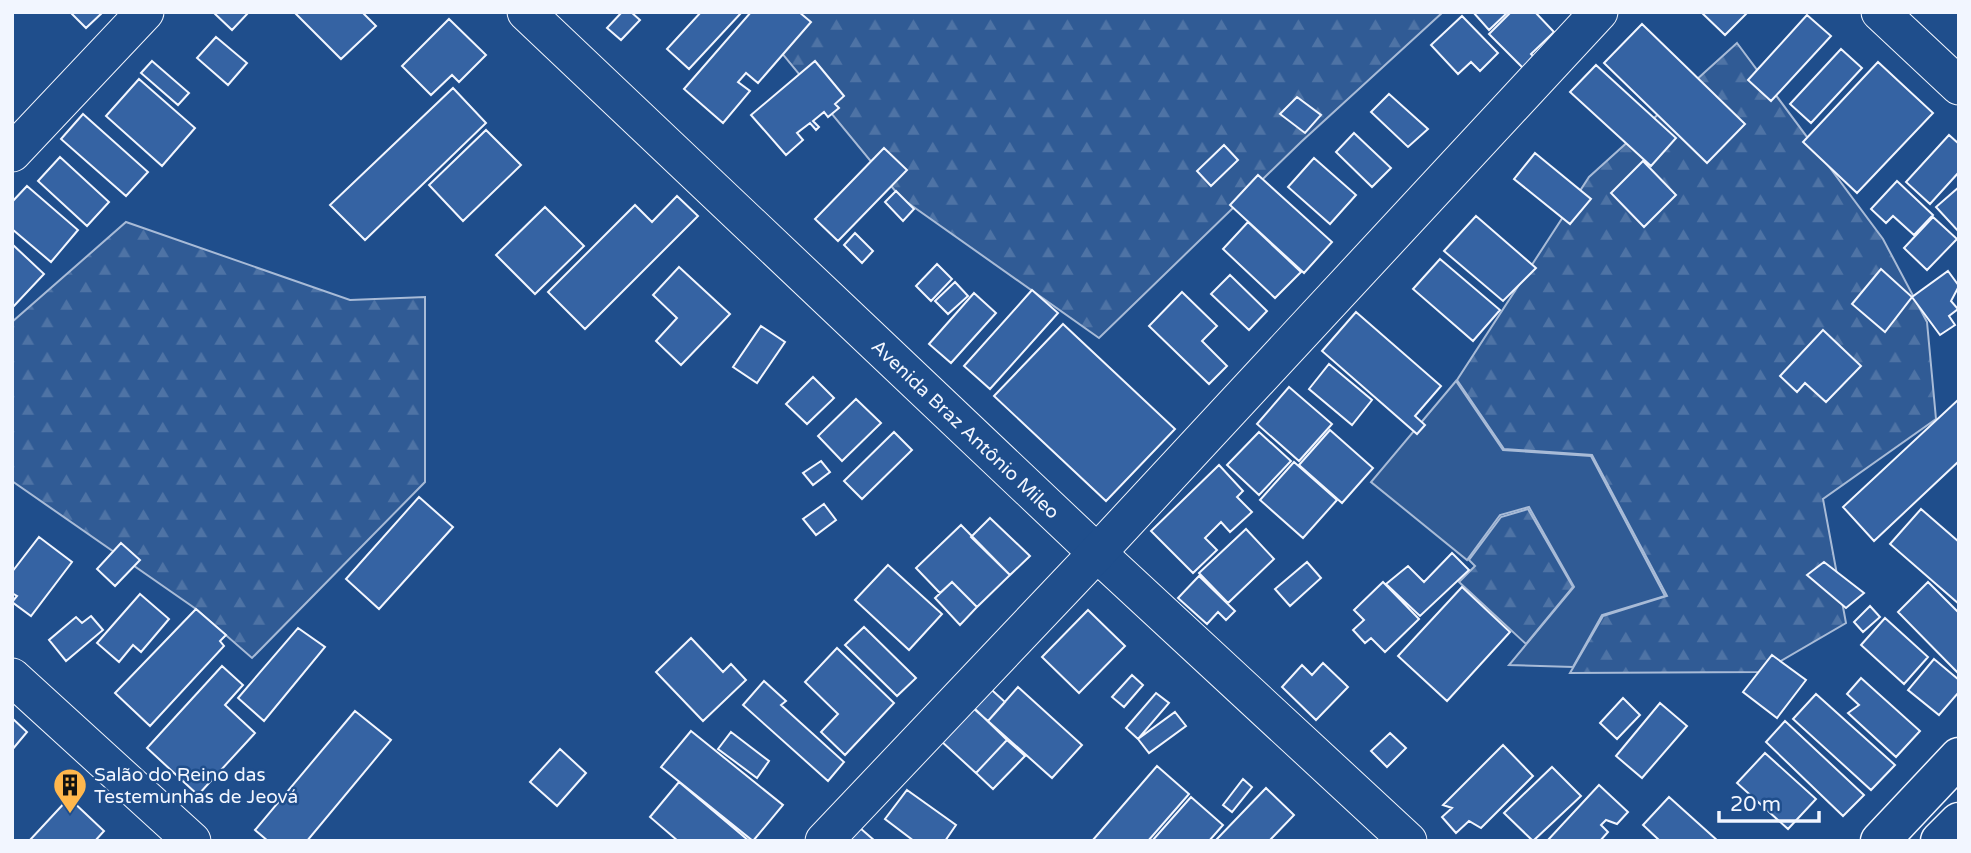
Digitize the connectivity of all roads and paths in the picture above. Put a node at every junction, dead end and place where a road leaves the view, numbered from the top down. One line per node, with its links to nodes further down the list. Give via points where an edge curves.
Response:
1 (145, 12): 6 (street)
2 (526, 12): 7 (street, Avenida Braz Antônio Mileo)
3 (1599, 12): 7 (street)
4 (1880, 12): 5 (street)
5 (1959, 86)
6 (12, 153)
7 (1097, 553): 12 (street); 13 (street, Avenida Braz Antônio Mileo)
8 (12, 677): 11 (street)
9 (1959, 757): 14 (main road)
10 (1959, 822): 15 (main road)
11 (192, 841)
12 (824, 841)
13 (1408, 841)
14 (1880, 841)
15 (1940, 841)

